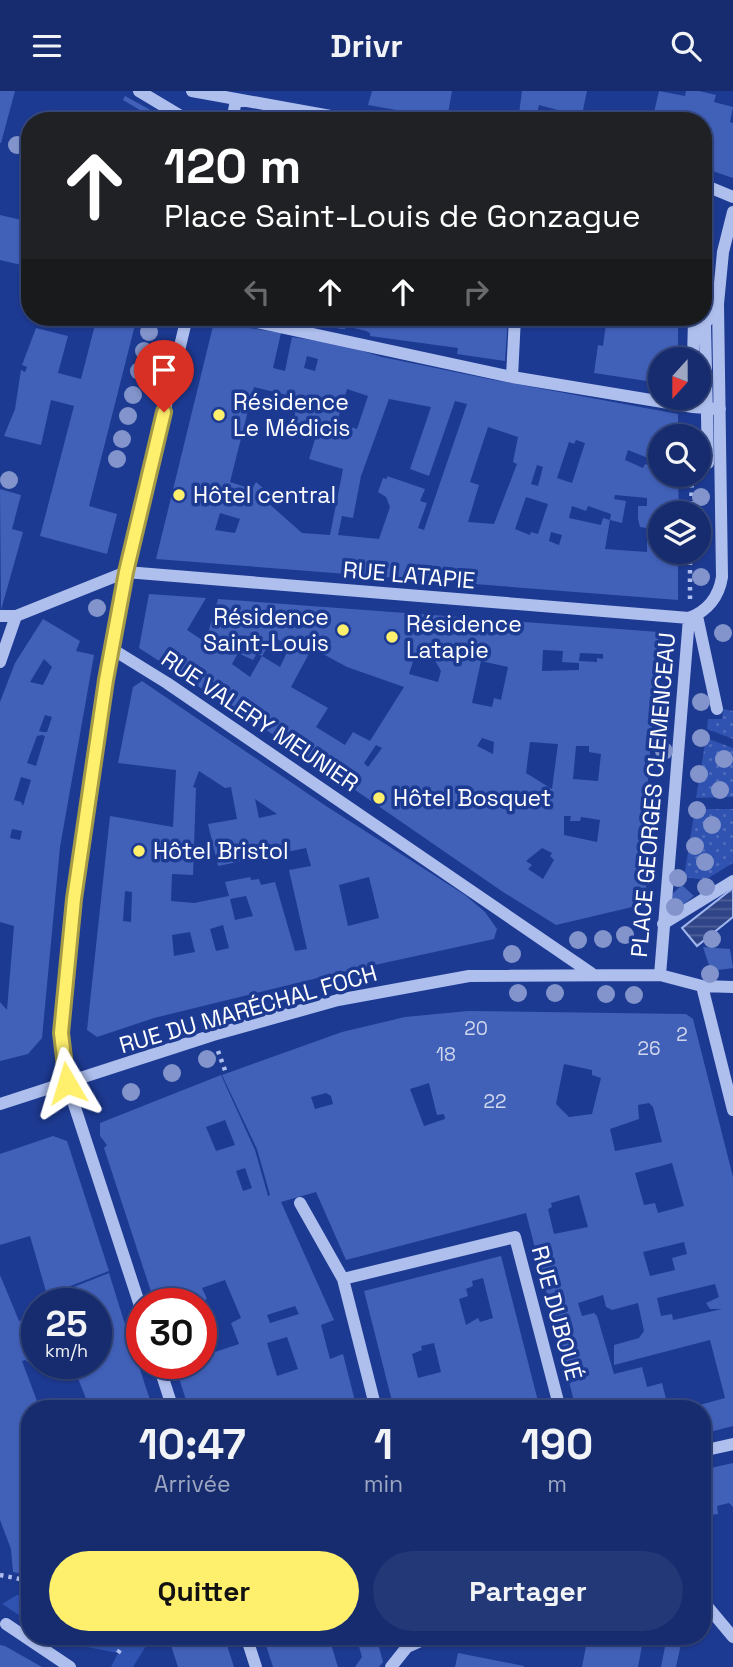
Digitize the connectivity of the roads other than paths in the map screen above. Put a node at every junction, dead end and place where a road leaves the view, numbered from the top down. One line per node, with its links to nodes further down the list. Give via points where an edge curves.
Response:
1 (139, 91): 4 (street)
2 (192, 91): 3 (street)
3 (236, 100): 5 (street); 6 (street)
4 (174, 112)
5 (234, 112)
6 (306, 112)
7 (712, 188): 8 (street)
8 (733, 197)
9 (733, 212): 10 (street)
10 (718, 304): 11 (street); 12 (street); 23 (street)
11 (712, 308)
12 (712, 313)
13 (185, 326): 24 (street)
14 (276, 326): 20 (street)
15 (515, 326): 20 (street)
16 (694, 326): 18 (street)
17 (705, 326): 19 (street)
18 (693, 347)
19 (703, 347)
20 (512, 377): 21 (street)
21 (648, 397)
22 (711, 407): 23 (street)
23 (720, 409): 27 (street, via 720,594)
24 (126, 572): 26 (street); 27 (street, RUE LATAPIE); 28 (street)
25 (0, 616): 26 (street)
26 (16, 616): 29 (street)
27 (693, 617): 30 (street); 32 (street, PLACE GEORGES CLEMENCEAU)
28 (112, 649): 33 (street, RUE VALERY MEUNIER); 37 (street, via 74,899 61,1033)
29 (0, 662)
30 (717, 709)
31 (733, 881): 32 (street)
32 (663, 924): 34 (street, PLACE GEORGES CLEMENCEAU)
33 (591, 973): 34 (street, RUE DU MARÉCHAL FOCH); 37 (street, RUE DU MARÉCHAL FOCH, via 469,976 338,1000)
34 (660, 975): 35 (street, RUE DU MARÉCHAL FOCH)
35 (702, 986): 36 (street, RUE DU MARÉCHAL FOCH); 39 (street)
36 (733, 987)
37 (67, 1083): 38 (street, RUE DU MARÉCHAL FOCH); 42 (street)
38 (0, 1104)
39 (733, 1110)
40 (300, 1203): 41 (street)
41 (343, 1279): 45 (street); 46 (street, RUE DUBOUÉ, via 515,1237)
42 (134, 1288)
43 (163, 1379): 44 (street)
44 (170, 1400)
45 (374, 1400)
46 (558, 1400)
47 (733, 1444): 48 (street)
48 (711, 1449)
49 (711, 1611): 52 (street)
50 (6, 1624): 51 (street)
51 (21, 1634)
52 (733, 1637)
53 (37, 1645): 56 (street)
54 (249, 1645): 57 (street)
55 (412, 1645): 58 (street)
56 (70, 1667)
57 (256, 1667)
58 (391, 1667)

